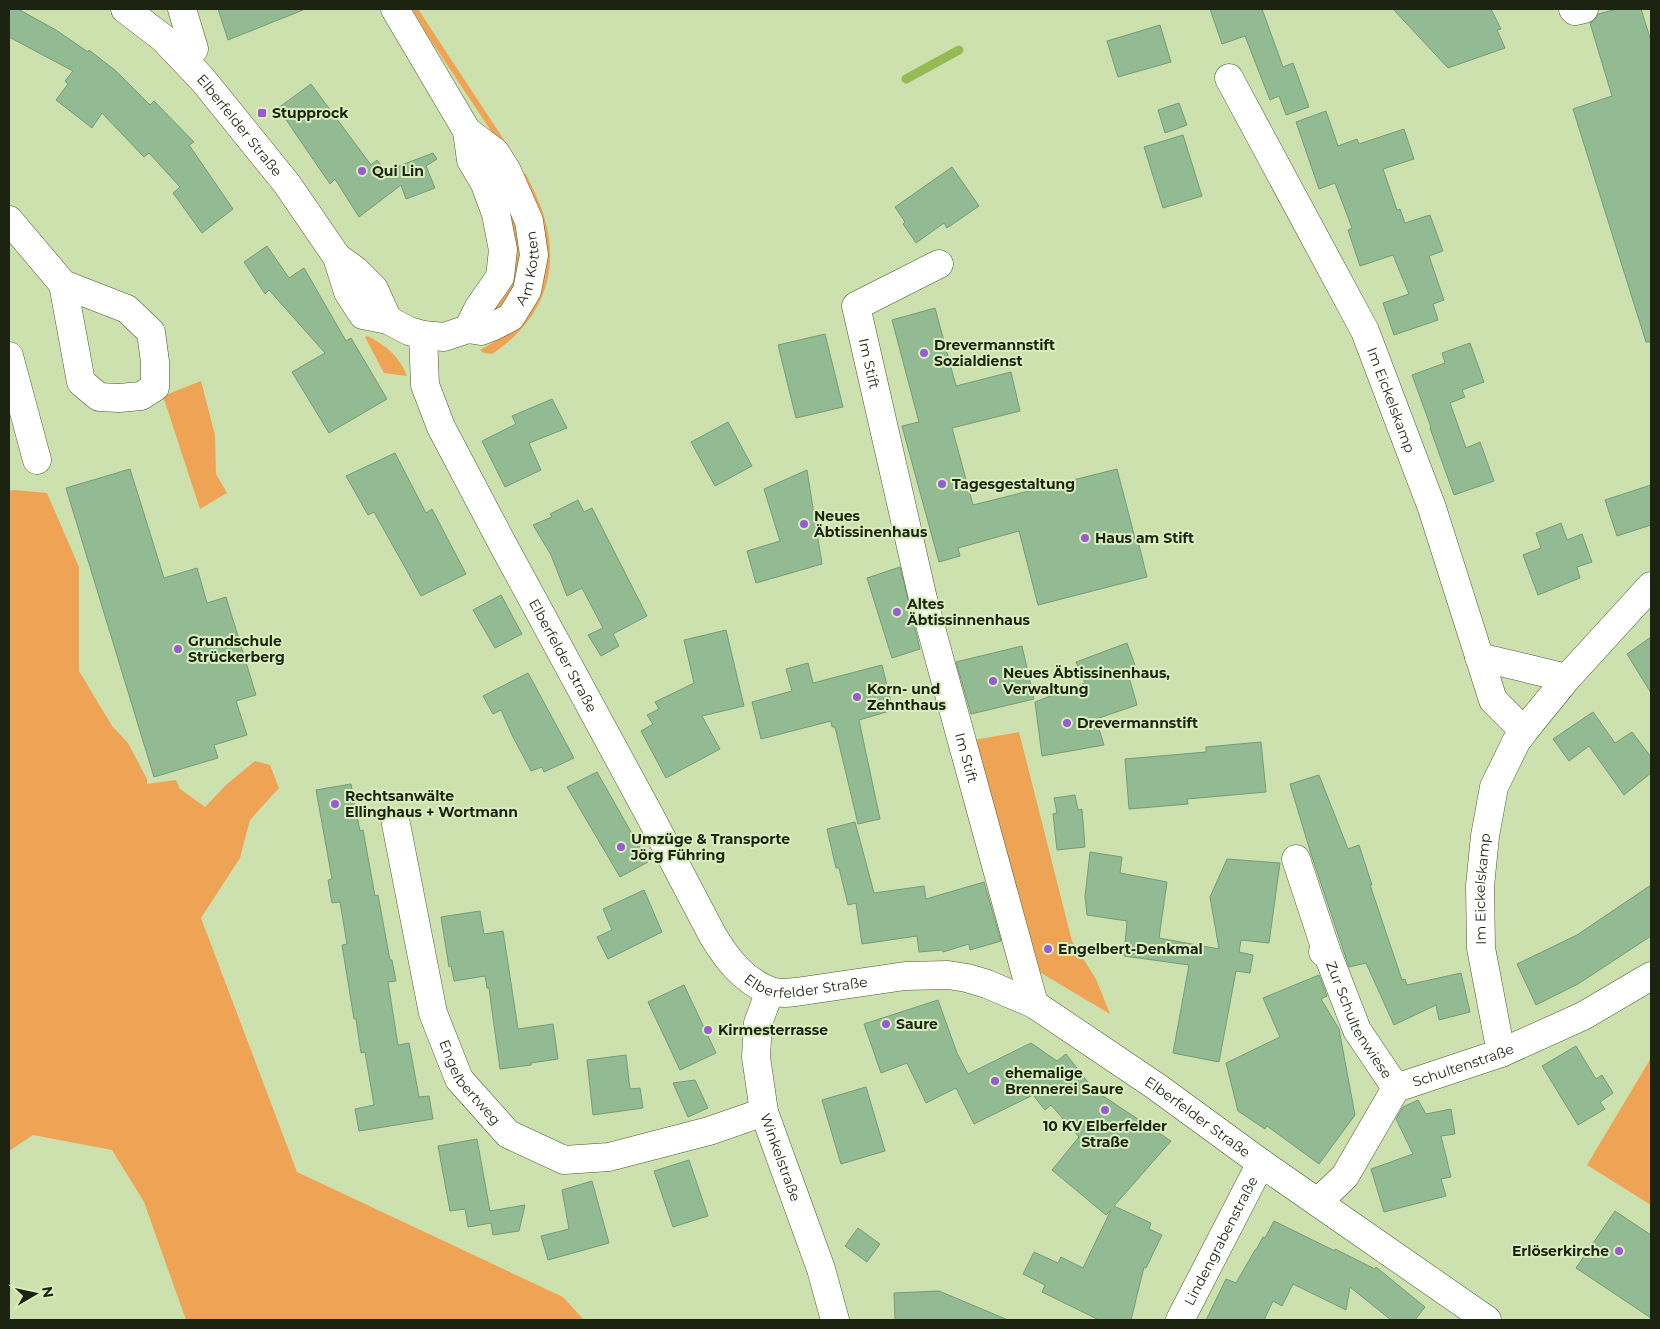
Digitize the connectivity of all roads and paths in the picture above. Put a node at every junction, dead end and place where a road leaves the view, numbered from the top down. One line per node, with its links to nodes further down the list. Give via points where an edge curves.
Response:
1 (125, 9): 11 (street, Elberfelder Straße, via 163,38 203,80 287,184 337,257 374,289)
2 (182, 9): 6 (street)
3 (395, 9): 12 (street, Am Kotten, via 467,131 471,160 485,184 496,214 503,250 500,277 468,330 444,337)
4 (1573, 9): 5 (street, via 1575,12)
5 (1584, 9)
6 (194, 49)
7 (1229, 78): 16 (street, Im Eickelskamp, via 1366,331 1432,508)
8 (9, 220): 10 (street)
9 (939, 264): 23 (street, Im Stift, via 856,306 923,599)
10 (63, 284)
11 (388, 320): 12 (street, Am Kotten)
12 (423, 335): 22 (street, Elberfelder Straße, via 425,385 441,427 501,541 718,945 735,969)
13 (9, 356): 14 (street)
14 (37, 460)
15 (1651, 586): 17 (street, Im Eickelskamp)
16 (1479, 657): 17 (street); 18 (street, Im Eickelskamp, via 1493,700)
17 (1567, 678): 18 (street, Im Eickelskamp)
18 (1524, 731): 24 (street, Im Eickelskamp, via 1494,787 1480,886 1481,948)
19 (396, 824): 26 (street, Engelbertweg, via 434,1013 459,1079 508,1134 564,1160 609,1157 708,1131)
20 (1296, 859): 25 (street, Zur Schultenwiese, via 1324,951 1357,1030)
21 (1651, 976): 24 (street, Schultenstraße, via 1583,1016)
22 (770, 991): 23 (street, Elberfelder Straße, via 796,992 905,976 948,975 987,984); 26 (street, Winkelstraße, via 758,1023 756,1057)
23 (1034, 1004): 27 (street, Elberfelder Straße, via 1157,1087)
24 (1501, 1052): 25 (street, Schultenstraße)
25 (1396, 1088): 28 (street, Schultenstraße, via 1345,1176)
26 (764, 1112): 29 (street, Winkelstraße, via 821,1268)
27 (1261, 1163): 28 (street, Elberfelder Straße); 30 (street, Lindengrabenstraße)
28 (1318, 1202): 31 (street, Elberfelder Straße)
29 (835, 1320)
30 (1180, 1320)
31 (1487, 1320)

